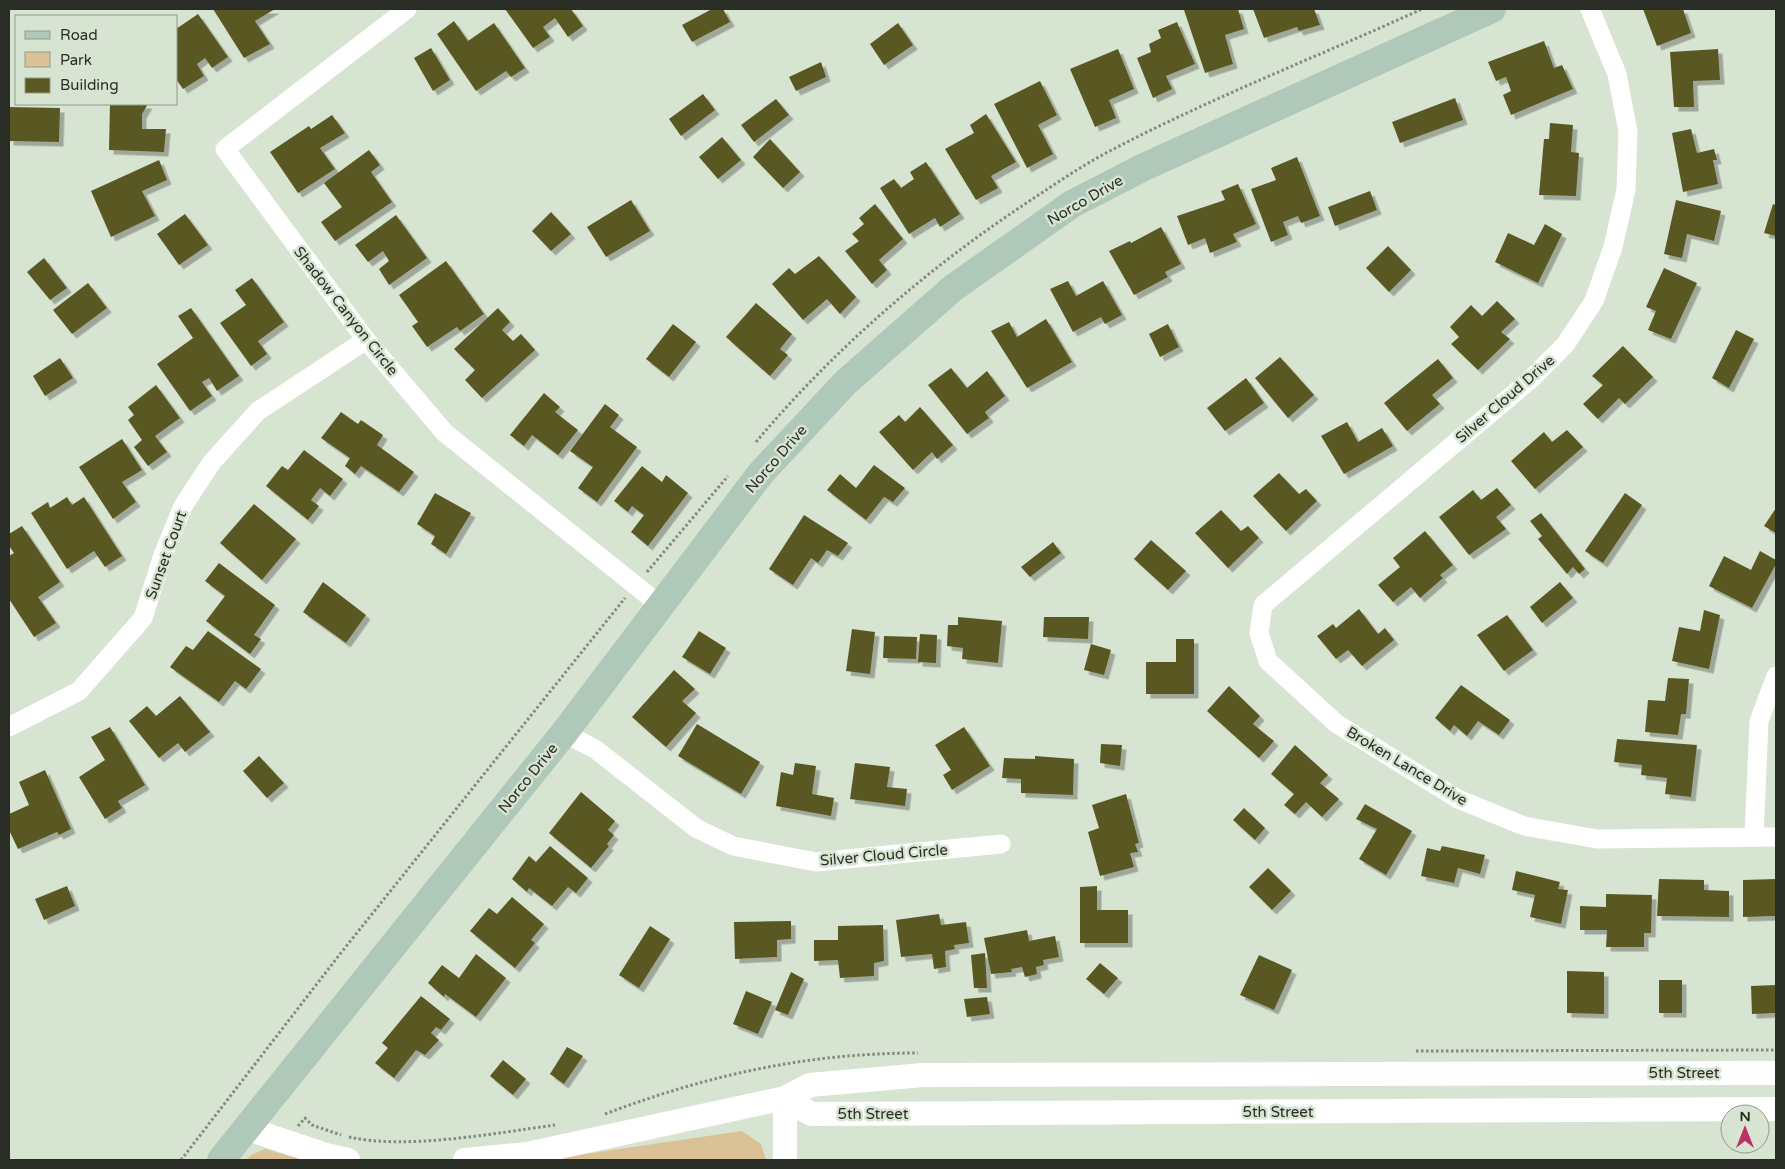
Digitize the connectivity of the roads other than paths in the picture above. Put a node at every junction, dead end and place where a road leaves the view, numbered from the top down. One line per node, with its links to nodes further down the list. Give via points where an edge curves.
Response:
1 (407, 9): 4 (street, Shadow Canyon Circle, via 225,150)
2 (1492, 9): 5 (main road, Norco Drive, via 1136,171 1072,204 954,288 846,382 774,459)
3 (1590, 9): 6 (street, Silver Cloud Drive, via 1617,74 1628,131 1626,190 1613,247 1594,301 1565,345 1531,379 1263,605)
4 (366, 340): 5 (street, Shadow Canyon Circle, via 445,433); 8 (street, Sunset Court, via 258,411 212,462 184,506 163,555 143,618 79,692)
5 (660, 605): 9 (main road, Norco Drive)
6 (1259, 633): 10 (street, Broken Lance Drive, via 1268,661 1337,724 1458,799 1524,826 1597,840)
7 (1776, 676): 10 (street, via 1759,720)
8 (9, 726)
9 (564, 733): 12 (street, Silver Cloud Circle, via 594,749 696,828 733,846 816,862); 16 (main road, Norco Drive)
10 (1754, 837): 11 (street, Broken Lance Drive)
11 (1776, 837)
12 (1001, 844)
13 (1776, 1073): 14 (street, 5th Street, via 923,1075 810,1084)
14 (785, 1098): 15 (street, 5th Street, via 811,1114); 19 (street, 5th Street, via 527,1154); 20 (street)
15 (1776, 1109)
16 (245, 1128): 17 (main road, Norco Drive); 18 (street)
17 (221, 1160)
18 (348, 1160)
19 (465, 1160)
20 (785, 1160)

